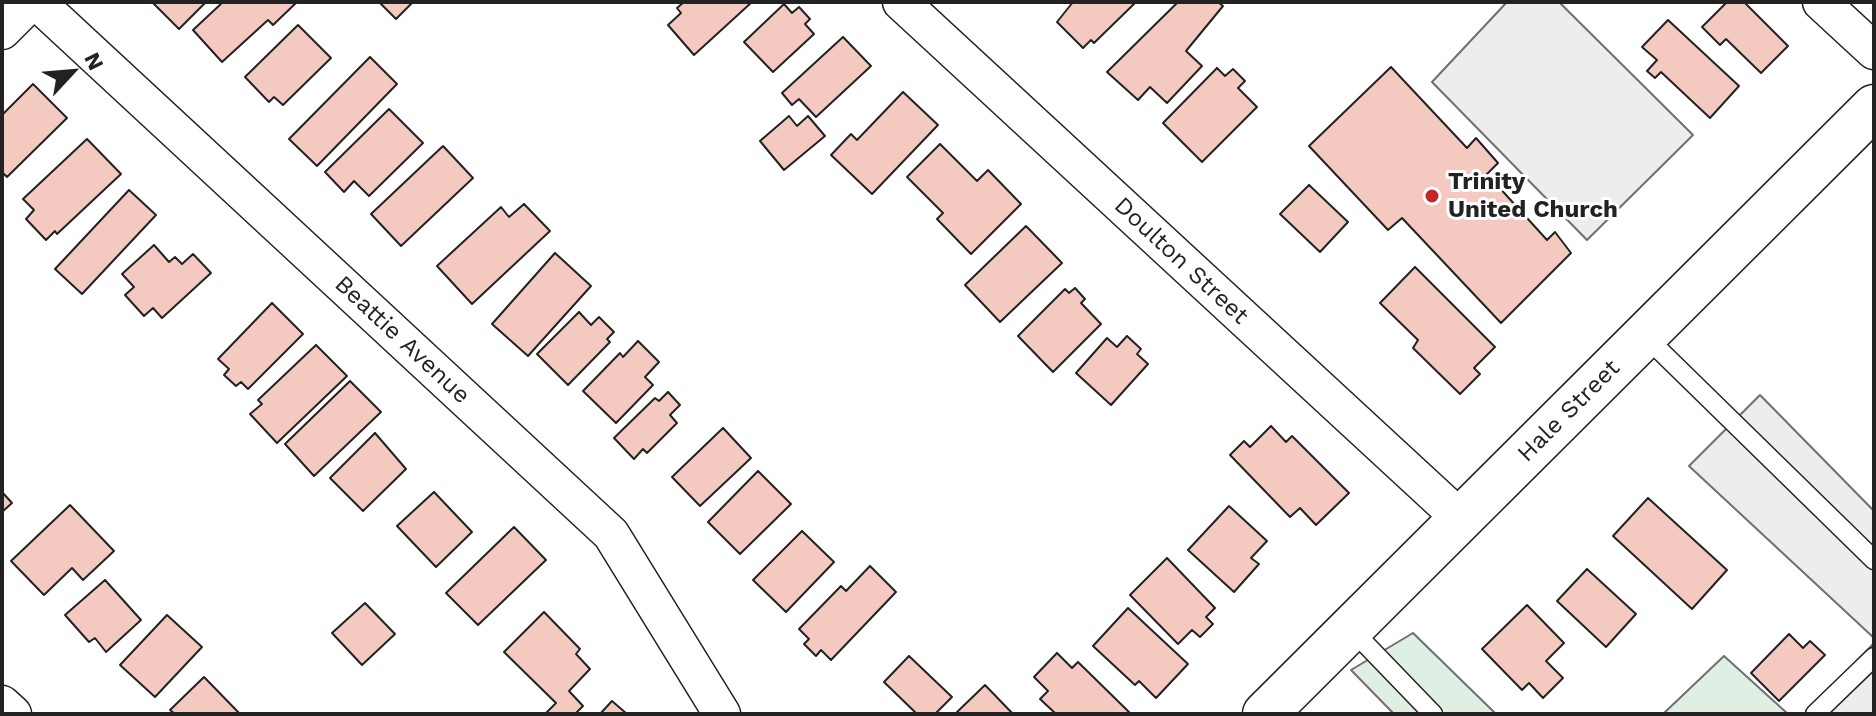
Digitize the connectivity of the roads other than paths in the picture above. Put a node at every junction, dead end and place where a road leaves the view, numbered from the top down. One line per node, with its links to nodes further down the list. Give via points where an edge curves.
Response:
1 (31, 2): 5 (street)
2 (37, 2): 15 (street, Beattie Avenue, via 611,534)
3 (901, 2): 9 (street, Doulton Street)
4 (1821, 2): 6 (street)
5 (2, 31)
6 (1874, 51)
7 (1874, 107): 8 (street, Hale Street)
8 (1645, 336): 9 (street, Hale Street); 10 (lane)
9 (1461, 519): 11 (street, Hale Street)
10 (1874, 560)
11 (1351, 629): 16 (street, Hale Street); 17 (lane)
12 (1874, 657): 18 (lane)
13 (2, 704): 14 (street)
14 (13, 714)
15 (722, 714)
16 (1265, 714)
17 (1433, 714)
18 (1815, 714)

